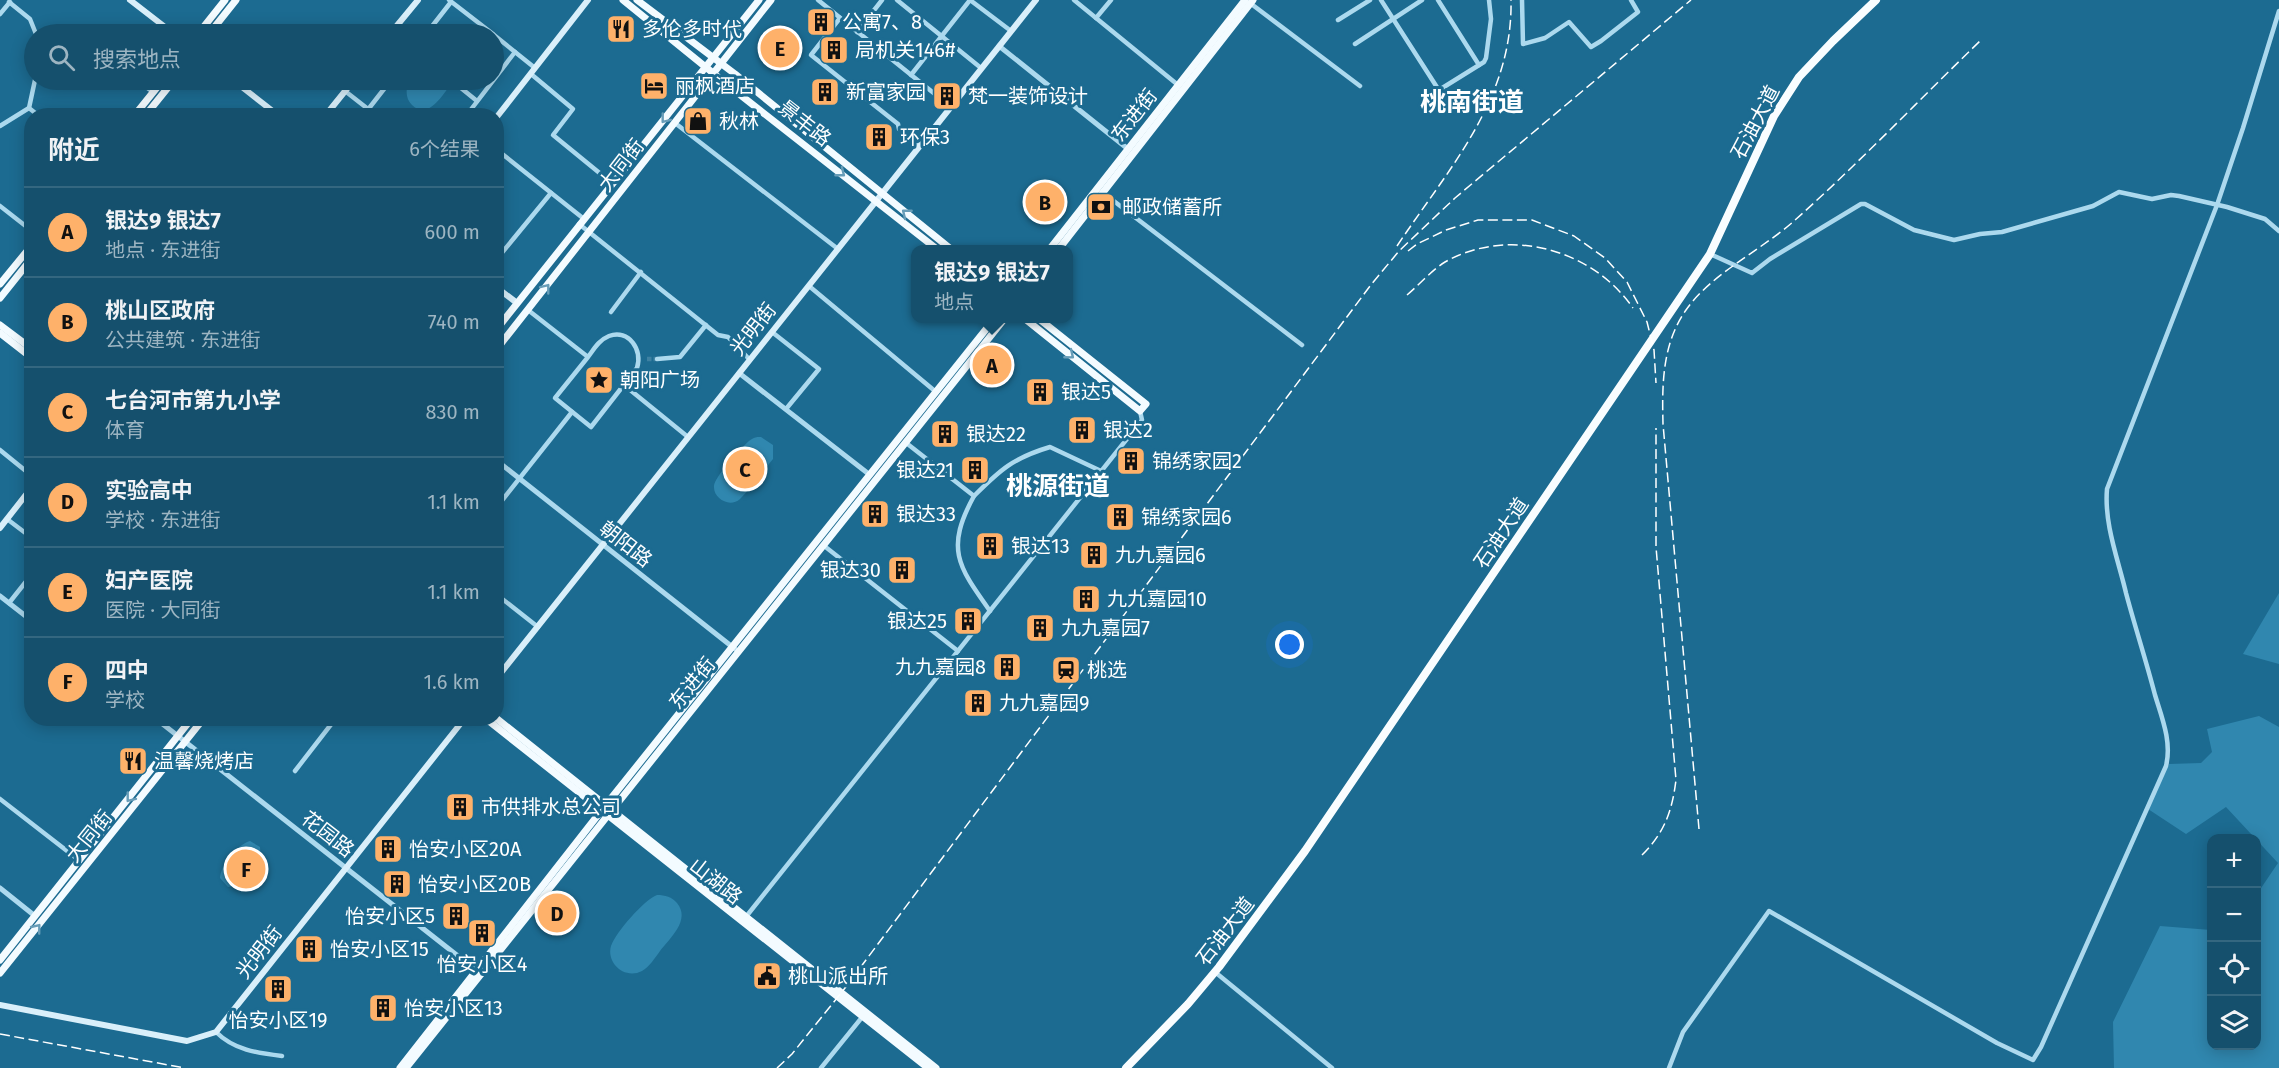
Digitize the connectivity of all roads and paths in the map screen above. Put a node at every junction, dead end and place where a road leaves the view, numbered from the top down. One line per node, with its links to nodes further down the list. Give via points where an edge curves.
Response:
1 (130, 0): 35 (main road)
2 (225, 0): 36 (main road)
3 (236, 0): 37 (main road)
4 (418, 0): 38 (main road)
5 (588, 0): 53 (main road)
6 (623, 0): 52 (main road, 景丰路)
7 (638, 0): 48 (main road, 景丰路)
8 (759, 0): 48 (main road, 大同街)
9 (771, 0): 49 (main road, 大同街)
10 (818, 0): 30 (street)
11 (882, 0): 41 (street)
12 (897, 0): 43 (street)
13 (970, 0): 42 (street); 43 (street)
14 (1036, 0): 42 (main road, 光明街)
15 (1074, 0): 31 (street)
16 (1111, 0): 31 (street)
17 (1370, 0): 33 (street)
18 (1381, 0): 32 (street)
19 (1422, 0): 32 (street)
20 (1438, 0): 50 (street)
21 (1489, 0): 50 (street, via 1486,58)
22 (1522, 0): 23 (street, via 1523,44 1545,38 1569,22 1590,47 1638,12)
23 (1631, 0)
24 (1876, 0): 105 (highway, 石油大道, via 1799,76 1774,116)
25 (10, 1): 29 (street); 34 (street)
26 (450, 1): 39 (street); 40 (street)
27 (1250, 1): 58 (main road, 东进街); 59 (street); 89 (main road, 东进街)
28 (2279, 11): 93 (street)
29 (0, 14)
30 (840, 18): 41 (street); 85 (street, via 811,55)
31 (1096, 18): 58 (street)
32 (1393, 18): 45 (street); 67 (street)
33 (1338, 20)
34 (32, 24)
35 (161, 24)
36 (206, 24)
37 (217, 24)
38 (399, 24)
39 (433, 24)
40 (480, 24)
41 (857, 32): 57 (street)
42 (1011, 32): 46 (main road, 光明街)
43 (941, 36): 54 (street); 57 (street)
44 (504, 44): 47 (street)
45 (1355, 44)
46 (999, 46): 54 (main road, 光明街); 86 (street)
47 (515, 52): 51 (street); 53 (street)
48 (714, 57): 49 (main road, 景丰路); 52 (main road, 大同街)
49 (721, 63): 55 (main road, 大同街); 91 (main road, 景丰路)
50 (1479, 65): 67 (street)
51 (504, 66)
52 (706, 67): 55 (main road, 景丰路); 88 (main road, 大同街, one-way to 88)
53 (535, 68): 56 (main road)
54 (981, 68): 72 (main road, 光明街)
55 (713, 73): 83 (main road, 大同街); 92 (main road, 景丰路, one-way to 92)
56 (531, 74): 81 (main road); 88 (street, via 573,109 553,135)
57 (911, 75): 72 (street)
58 (1178, 85): 86 (main road, 东进街)
59 (1360, 86)
60 (33, 90): 73 (street)
61 (150, 90): 69 (street)
62 (166, 90): 75 (main road)
63 (246, 90): 76 (main road)
64 (383, 90): 79 (street)
65 (463, 90): 70 (street)
66 (486, 90): 70 (street)
67 (1439, 90): 71 (street)
68 (345, 91): 77 (main road); 78 (street)
69 (153, 92): 74 (main road)
70 (477, 101): 80 (street)
71 (1449, 106)
72 (951, 107): 85 (main road, 光明街)
73 (29, 108)
74 (140, 108)
75 (151, 108)
76 (269, 108)
77 (332, 108)
78 (367, 108)
79 (369, 108)
80 (472, 108)
81 (504, 108)
82 (24, 111): 84 (street)
83 (675, 123): 98 (main road, 大同街); 103 (street)
84 (0, 126)
85 (920, 146): 91 (main road, 光明街)
86 (1128, 149): 89 (main road, 东进街)
87 (504, 155): 90 (street)
88 (613, 184): 95 (main road, 大同街)
89 (1100, 190): 101 (main road, 东进街); 102 (main road, 东进街); 127 (street)
90 (551, 193): 95 (street); 104 (street)
91 (882, 193): 92 (main road, 光明街); 100 (main road, 景丰路, one-way to 91)
92 (877, 200): 99 (main road, 景丰路); 103 (main road, 光明街)
93 (2217, 205): 97 (street, via 2265,219); 105 (street, via 2179,196 2152,199 2120,192 2093,206 2002,232 1954,240 1914,230 1865,204 1813,232 1752,273); 191 (street, via 2107,489 2117,561 2168,745 2166,766)
94 (0, 206): 96 (street)
95 (582, 221): 98 (street); 113 (main road, 大同街)
96 (24, 225)
97 (2279, 231)
98 (590, 232): 108 (street); 114 (main road, 大同街, one-way to 98)
99 (933, 245)
100 (947, 245)
101 (1052, 245)
102 (1061, 245)
103 (838, 249): 110 (main road, 光明街)
104 (504, 250)
105 (1710, 254): 185 (highway, 石油大道, via 1312,841)
106 (24, 255): 109 (main road)
107 (24, 268): 112 (main road)
108 (640, 272): 115 (street); 122 (street)
109 (0, 284)
110 (809, 286): 123 (main road, 光明街); 136 (street)
111 (504, 293): 113 (main road)
112 (0, 298)
113 (517, 303): 116 (main road, 大同街)
114 (528, 310): 125 (main road, 大同街); 129 (street)
115 (611, 312)
116 (504, 320)
117 (991, 323): 136 (main road, 东进街)
118 (1001, 323): 141 (main road, 东进街)
119 (1030, 323): 139 (main road, one-way to 139)
120 (1044, 323): 139 (main road, via 1146,404)
121 (0, 325): 126 (main road)
122 (706, 325): 131 (street, via 680,357); 133 (street, via 718,335 728,337)
123 (772, 332): 133 (main road, 光明街); 137 (street, via 819,369)
124 (0, 333): 128 (main road)
125 (504, 340)
126 (24, 343)
127 (1302, 345)
128 (24, 352)
129 (588, 357): 132 (street, via 602,340 620,334 635,345); 138 (street, via 555,398)
130 (647, 359): 132 (street)
131 (657, 359)
132 (640, 360): 135 (street)
133 (750, 360): 134 (main road, 光明街)
134 (739, 373): 137 (street); 140 (main road, 光明街)
135 (624, 385): 138 (street, via 591,427); 140 (street)
136 (936, 392): 146 (main road, 东进街)
137 (786, 410): 146 (street)
138 (572, 411): 147 (street)
139 (1140, 411): 145 (street, via 1142,420)
140 (688, 437): 154 (main road, 光明街)
141 (905, 442): 148 (street); 155 (main road, 东进街)
142 (0, 450): 144 (street)
143 (504, 466): 147 (street, 朝阳路)
144 (24, 470)
145 (1101, 471): 148 (street, via 1050,447 1014,460); 160 (street)
146 (870, 475): 163 (main road, 东进街)
147 (520, 478): 150 (street); 154 (street, 朝阳路)
148 (974, 496): 160 (street, via 959,527 957,545 965,576)
149 (24, 498): 151 (main road)
150 (504, 498)
151 (7, 519): 152 (main road); 153 (street)
152 (0, 528)
153 (24, 532)
154 (603, 544): 162 (main road, 光明街); 163 (street, 朝阳路)
155 (823, 545): 163 (main road, 东进街); 164 (street)
156 (24, 584): 159 (street)
157 (0, 596): 159 (street)
158 (504, 600): 162 (street)
159 (9, 603): 161 (street)
160 (990, 611): 164 (street)
161 (24, 615)
162 (538, 627): 165 (main road, 光明街)
163 (735, 650): 177 (main road, 东进街)
164 (958, 651): 182 (street)
165 (504, 669)
166 (504, 725): 177 (main road, 山湖路)
167 (165, 726): 173 (street, 花园路)
168 (186, 726): 173 (main road, 大同街)
169 (198, 726): 174 (main road, 大同街)
170 (330, 726): 175 (street)
171 (459, 726): 179 (main road, 光明街)
172 (495, 726): 177 (main road, 山湖路)
173 (178, 736): 174 (street, 花园路); 178 (main road, 大同街, one-way to 178)
174 (185, 742): 179 (street, 花园路); 186 (main road, 大同街, one-way to 174)
175 (295, 771)
176 (0, 799): 178 (street)
177 (606, 811): 182 (main road, 山湖路); 184 (main road, 东进街); 188 (main road, 山湖路)
178 (80, 861): 181 (main road, 大同街)
179 (347, 868): 184 (street, 花园路); 189 (main road, 光明街)
180 (0, 888): 181 (street)
181 (35, 916): 183 (main road, 大同街)
182 (745, 918): 196 (main road, 山湖路)
183 (0, 960)
184 (478, 972): 192 (main road, 东进街); 193 (main road, 东进街)
185 (1215, 972): 197 (highway, 石油大道); 198 (street)
186 (0, 973)
187 (0, 1005): 189 (main road, via 187,1041)
188 (863, 1016): 194 (street); 195 (main road, 山湖路)
189 (216, 1032): 190 (street, via 249,1052)
190 (282, 1056)
191 (2033, 1060): 199 (street, via 1964,1026 1769,911 1683,1032); 200 (street)
192 (400, 1068)
193 (406, 1068)
194 (821, 1068)
195 (928, 1068)
196 (936, 1068)
197 (1126, 1068)
198 (1332, 1068)
199 (1669, 1068)
200 (2030, 1068)

